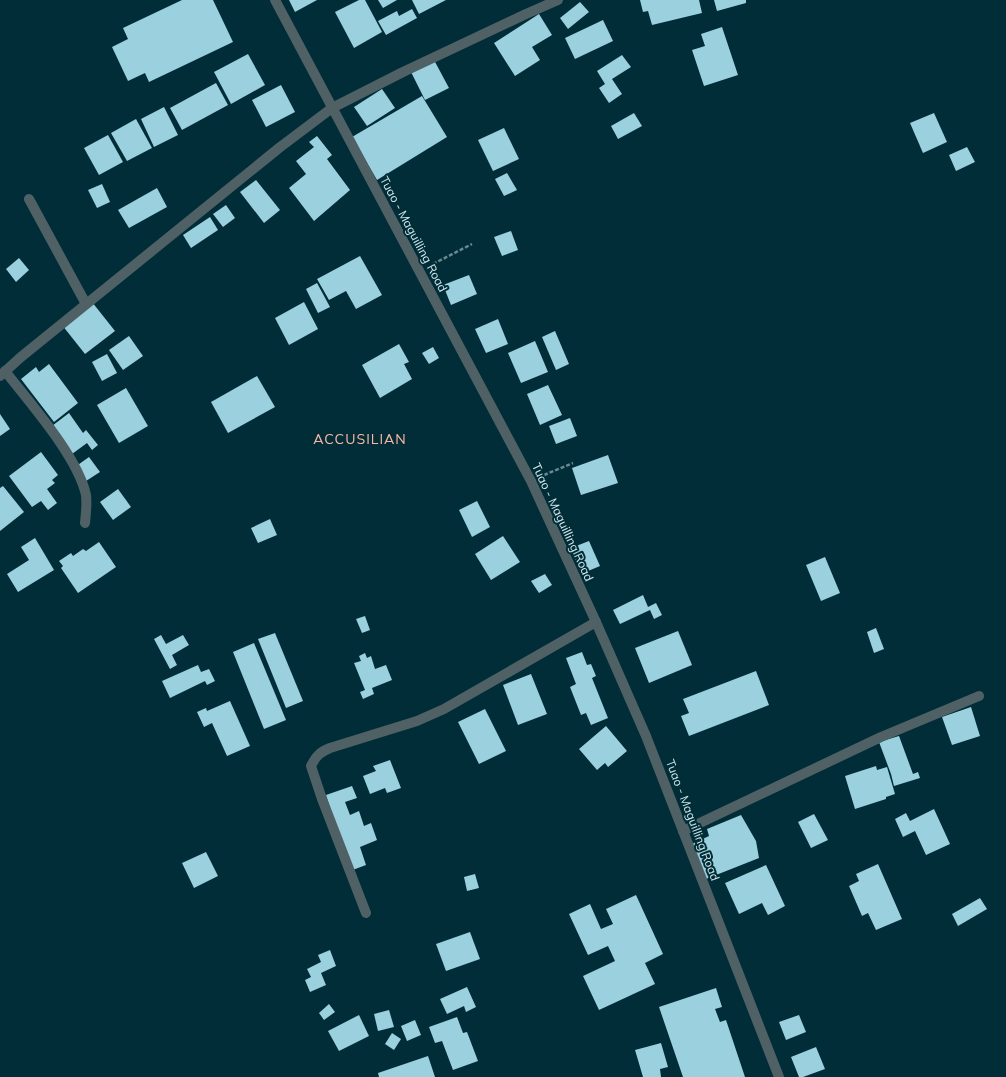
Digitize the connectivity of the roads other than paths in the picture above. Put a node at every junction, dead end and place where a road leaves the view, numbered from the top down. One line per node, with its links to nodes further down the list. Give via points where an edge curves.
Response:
1 (275, 0): 3 (street, Tuao - Maguilling Road)
2 (558, 0): 3 (street)
3 (332, 108): 5 (street); 8 (street, Tuao - Maguilling Road, via 531,481)
4 (29, 199): 5 (street)
5 (86, 304): 6 (street)
6 (3, 374): 7 (street, via 51,431 78,473 86,496)
7 (85, 523)
8 (596, 622): 10 (street, Tuao - Maguilling Road, via 646,736); 11 (street, via 444,709 417,721 330,748 320,752 315,758 311,766)
9 (979, 696): 10 (street, via 881,737)
10 (683, 832): 12 (street, Tuao - Maguilling Road)
11 (366, 913)
12 (779, 1077)

